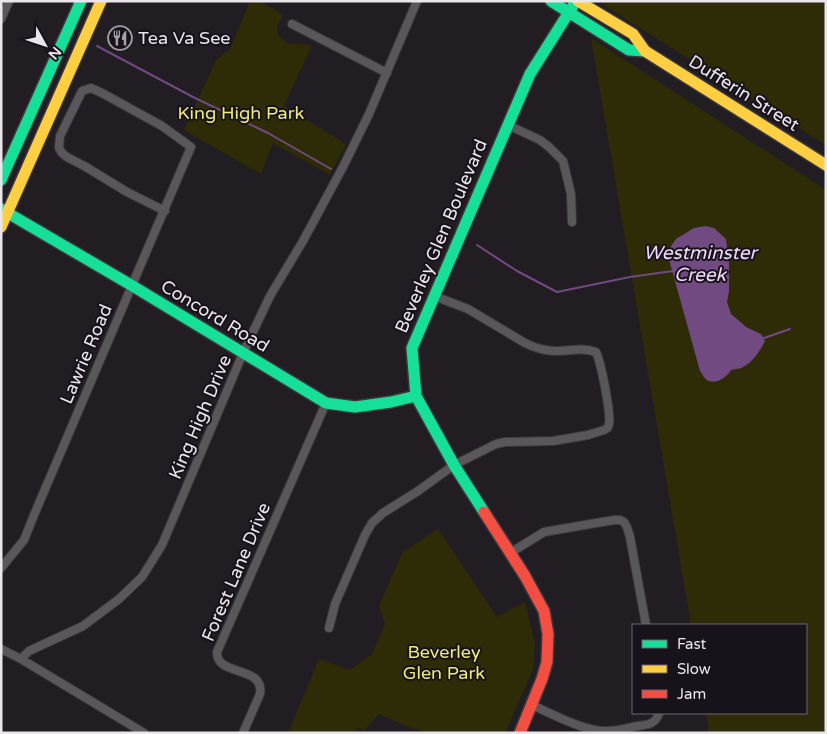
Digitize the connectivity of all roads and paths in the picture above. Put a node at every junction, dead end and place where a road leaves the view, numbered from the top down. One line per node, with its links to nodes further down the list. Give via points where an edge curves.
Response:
1 (8, 1): 8 (street)
2 (81, 1): 14 (street)
3 (101, 1): 15 (street)
4 (417, 1): 11 (street, King High Drive)
5 (552, 1): 7 (street, Dufferin Street)
6 (577, 1): 7 (street, Beverley Glen Boulevard); 10 (street, Dufferin Street, via 632,34)
7 (569, 13): 10 (street, Dufferin Street, via 629,50); 12 (street, Beverley Glen Boulevard, via 530,74)
8 (1, 19)
9 (292, 24): 11 (street)
10 (644, 51): 13 (street, Dufferin Street)
11 (387, 72): 21 (street, King High Drive, via 344,164 270,296)
12 (508, 125): 17 (street, via 540,140 563,161 571,194); 20 (street, Beverley Glen Boulevard)
13 (826, 165)
14 (1, 180)
15 (4, 211): 18 (street); 19 (street, Concord Road)
16 (164, 211): 16 (street, Lawrie Road, via 62,153 60,136 82,91 91,88 102,93 162,126 191,147); 19 (street, Lawrie Road)
17 (572, 222)
18 (1, 227)
19 (131, 285): 21 (street, Concord Road); 26 (street, Lawrie Road, via 24,540)
20 (434, 296): 22 (street, Beverley Glen Boulevard, via 412,348); 24 (street, via 468,309 535,348 556,351 583,348 596,352 609,412 609,423 604,430 553,441 496,444)
21 (243, 353): 23 (street, Concord Road); 30 (street, King High Drive, via 162,545 142,577 83,626 30,651)
22 (416, 396): 23 (street, Concord Road, via 356,407); 24 (street, Beverley Glen Boulevard)
23 (326, 402): 34 (street, Forest Lane Drive, via 218,652 222,663 251,675 261,688)
24 (454, 465): 25 (street, Beverley Glen Boulevard); 28 (street, via 372,523 335,604)
25 (510, 553): 27 (street, via 544,532 615,520 624,522 630,537); 31 (street, Beverley Glen Boulevard, via 544,611 548,634 547,662)
26 (1, 568)
27 (646, 624)
28 (329, 628)
29 (1, 649): 30 (street)
30 (21, 659): 33 (street)
31 (532, 706): 32 (street, via 588,729 602,731 650,724); 35 (street, Beverley Glen Boulevard)
32 (659, 714)
33 (144, 733)
34 (243, 733)
35 (520, 733)

